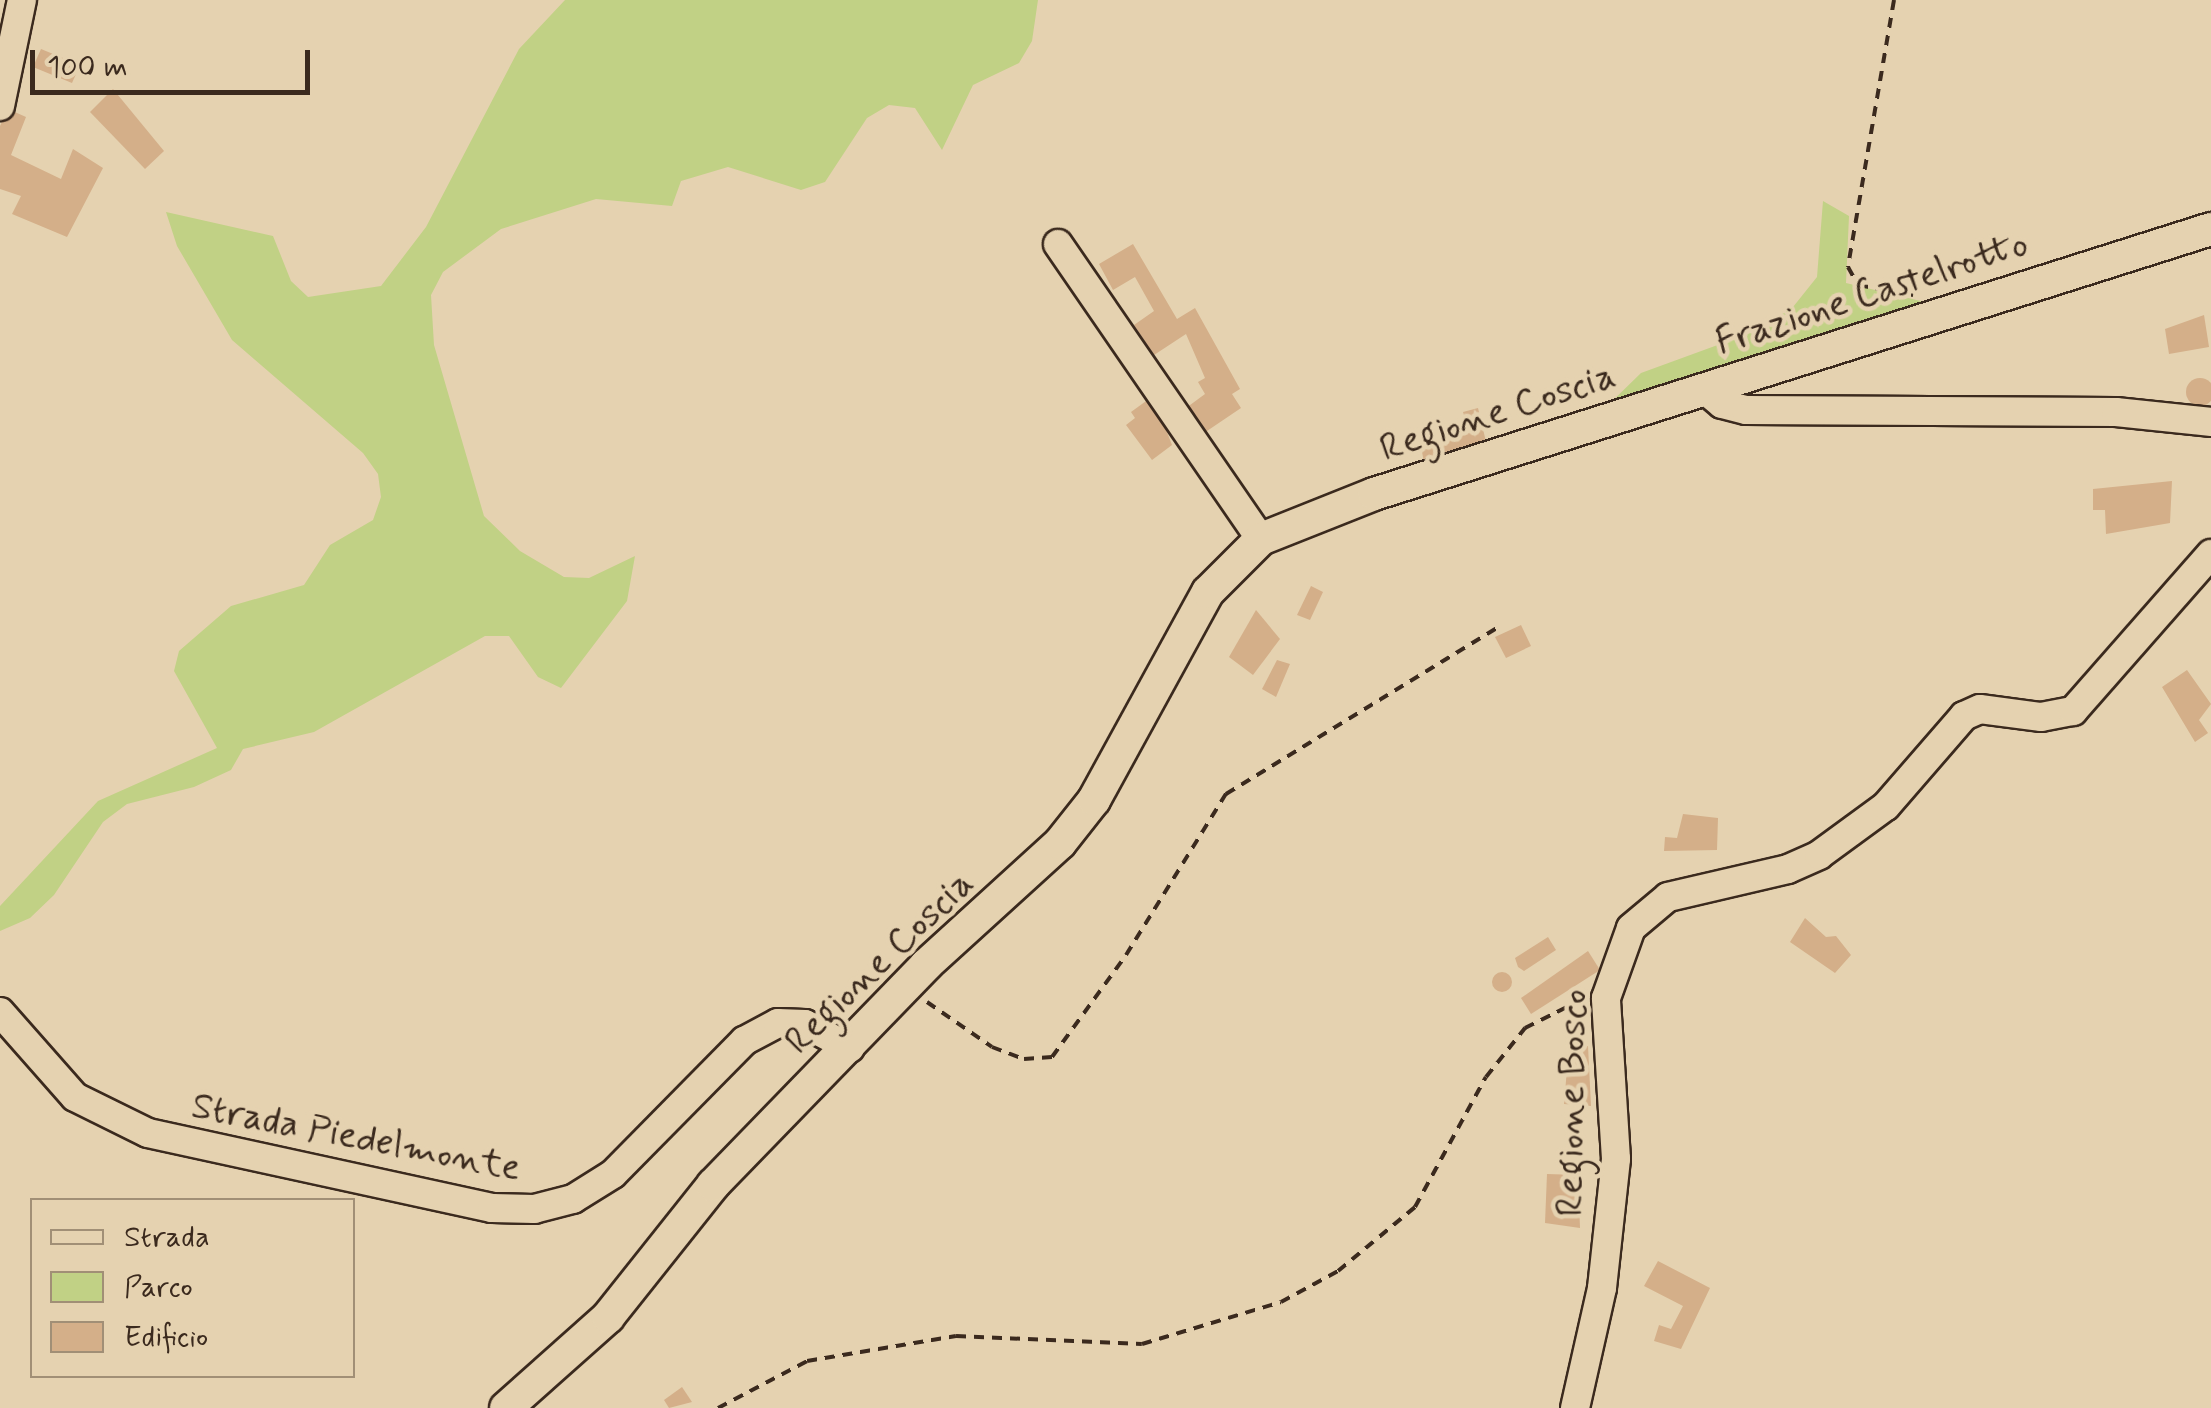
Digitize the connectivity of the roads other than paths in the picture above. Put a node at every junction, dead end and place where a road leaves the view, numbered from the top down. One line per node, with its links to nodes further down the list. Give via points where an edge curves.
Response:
1 (22, 0): 2 (street)
2 (0, 106)
3 (2211, 229): 5 (main road, Frazione Castelrotto)
4 (1058, 244): 9 (street)
5 (1704, 389): 6 (street, Frazione Castelrotto, via 1722,404 1746,410); 9 (main road, Regione Coscia, via 1302,518)
6 (2057, 411): 7 (street, Frazione Castelrotto); 8 (street, via 2103,430)
7 (2211, 422)
8 (2211, 436)
9 (1261, 539): 12 (main road, Regione Coscia, via 1208,592 1094,800 1035,871 926,965)
10 (2211, 554): 14 (street, Regione Bosco, via 2072,711 2041,717 1980,709 1964,716 1886,806 1819,855 1788,869 1668,897 1631,928 1606,998 1616,1159 1602,1288)
11 (0, 1012): 12 (street, Strada Piedelmonte, via 75,1097 148,1133 492,1208 534,1209 573,1199 613,1174 744,1041 778,1024 805,1024)
12 (850, 1048): 13 (main road, Regione Coscia, via 714,1185 608,1317)
13 (506, 1408)
14 (1575, 1408)

